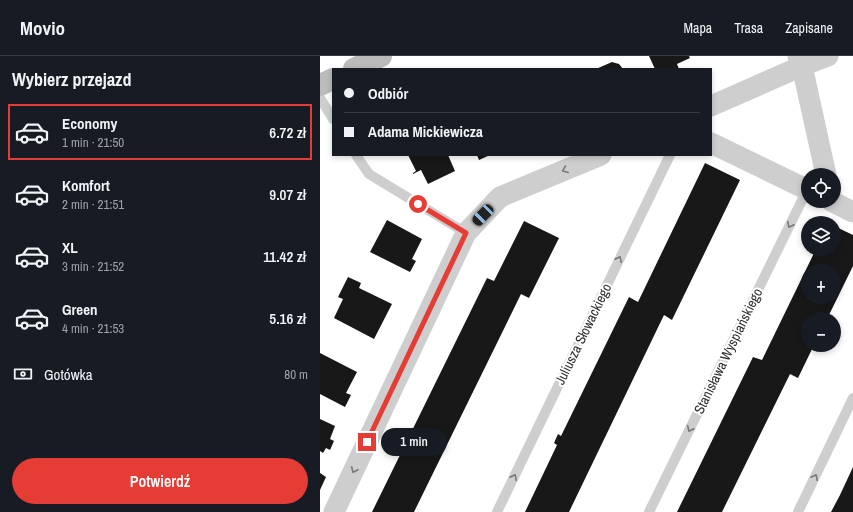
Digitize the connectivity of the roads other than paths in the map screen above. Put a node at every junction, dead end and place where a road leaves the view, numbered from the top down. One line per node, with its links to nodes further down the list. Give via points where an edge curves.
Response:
1 (381, 56): 4 (main road)
2 (828, 56): 3 (street)
3 (800, 61): 8 (street); 14 (street)
4 (356, 68)
5 (332, 79): 6 (main road)
6 (320, 85)
7 (320, 98): 9 (lane)
8 (712, 105)
9 (332, 117)
10 (712, 143): 15 (street)
11 (357, 156): 19 (lane, via 369,174)
12 (599, 156): 19 (street, one-way to 19, via 500,197)
13 (670, 156): 22 (lane, Juliusza Słowackiego, one-way to 13)
14 (824, 168)
15 (801, 187)
16 (801, 202): 23 (lane, Stanisława Wyspiańskiego, one-way to 23)
17 (841, 206): 18 (street)
18 (853, 212)
19 (466, 233): 21 (street, one-way to 21)
20 (853, 398): 24 (lane, one-way to 20)
21 (334, 512)
22 (497, 512)
23 (649, 512)
24 (798, 512)

